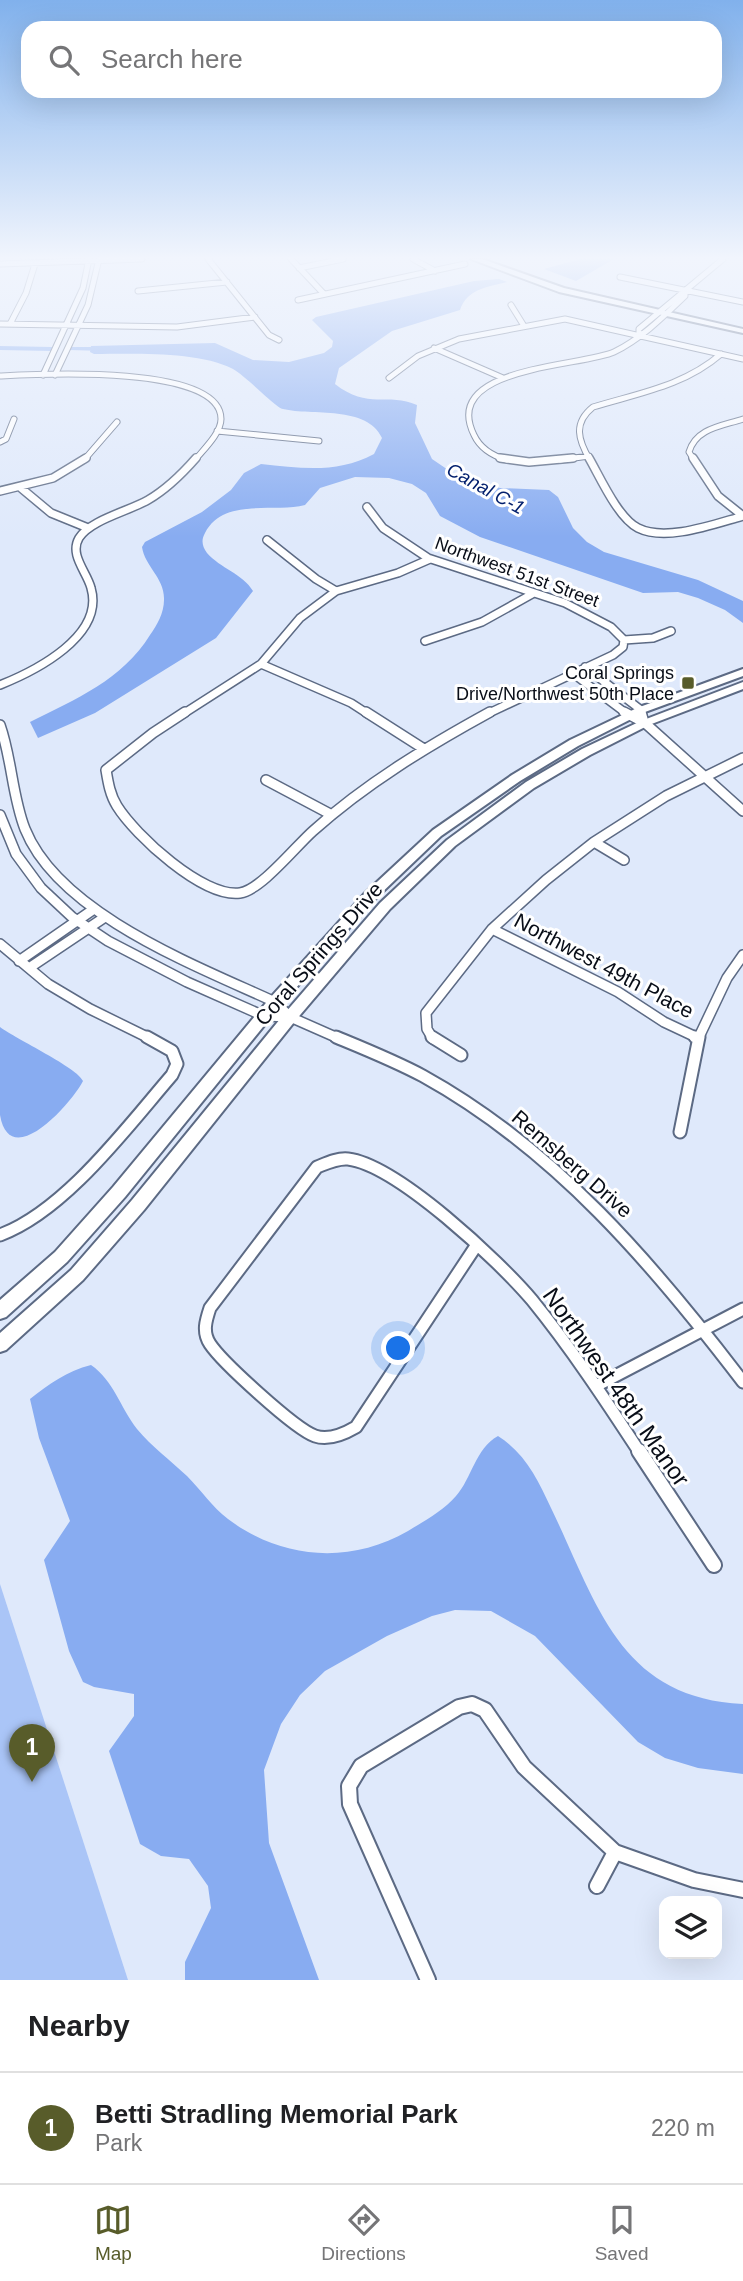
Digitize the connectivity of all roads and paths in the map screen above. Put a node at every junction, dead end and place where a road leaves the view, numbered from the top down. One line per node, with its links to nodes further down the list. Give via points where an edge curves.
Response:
1 (54, 351): 9 (street)
2 (67, 351): 10 (street)
3 (429, 351): 12 (street)
4 (442, 351): 13 (street)
5 (612, 351): 13 (street)
6 (710, 351): 7 (street)
7 (721, 354): 8 (street); 20 (street, via 709,366 671,386 593,407 578,423 577,433)
8 (743, 359)
9 (43, 375): 10 (street); 11 (street)
10 (55, 375): 17 (street, via 148,378 189,386 221,410)
11 (0, 376)
12 (389, 377)
13 (503, 377): 20 (street, via 470,407 471,431 488,453 505,460 528,461)
14 (14, 419): 19 (street, via 6,439)
15 (743, 419): 24 (street, via 695,436 690,443 690,452 718,496)
16 (117, 422): 21 (street, via 90,457 71,470)
17 (217, 431): 18 (street); 25 (street, via 173,483)
18 (319, 441)
19 (0, 442)
20 (589, 456): 24 (street, via 629,522 650,532 677,534)
21 (21, 488): 22 (street); 25 (street, via 36,506)
22 (0, 491)
23 (367, 508): 27 (street, Northwest 51st Street, via 388,531)
24 (743, 516)
25 (88, 528): 37 (street, via 75,551 93,594 92,612 81,632 41,666)
26 (267, 540): 28 (street)
27 (430, 559): 28 (street); 29 (street, Northwest 51st Street)
28 (336, 591): 33 (street, via 300,618)
29 (534, 593): 31 (street, Northwest 51st Street, via 613,625); 32 (street, via 517,606)
30 (671, 631): 31 (street)
31 (624, 640): 34 (street, via 613,655)
32 (425, 641)
33 (261, 664): 41 (street, via 351,703); 47 (street, via 153,733 106,770 116,805 158,852 189,873 238,893 254,887)
34 (584, 667): 35 (street); 39 (street)
35 (571, 672): 39 (street); 41 (street, via 504,703)
36 (743, 672): 39 (main road, Coral Springs Drive)
37 (0, 685)
38 (743, 685): 39 (main road, Coral Springs Drive)
39 (638, 716): 43 (street); 59 (main road, Coral Springs Drive, via 516,778 437,833 369,897); 61 (main road, Coral Springs Drive, via 450,843 385,906)
40 (0, 726): 50 (street, Remsberg Drive, via 14,793 32,844)
41 (424, 749): 47 (street)
42 (743, 758): 43 (street)
43 (704, 775): 45 (street); 48 (street)
44 (266, 780): 47 (street)
45 (743, 811)
46 (0, 815): 52 (street, Remsberg Drive, via 14,850 34,878)
47 (332, 815)
48 (594, 842): 49 (street); 54 (street)
49 (624, 860)
50 (94, 909): 51 (street, Remsberg Drive); 52 (street)
51 (105, 917): 53 (street); 59 (street, Remsberg Drive, via 131,934)
52 (77, 921): 53 (street, Remsberg Drive); 57 (street)
53 (88, 929): 58 (street); 60 (street, Remsberg Drive, via 118,948)
54 (492, 929): 62 (street, Northwest 49th Place); 63 (street, via 426,1013 423,1026 430,1037)
55 (0, 944): 57 (street)
56 (743, 955): 62 (street)
57 (19, 961): 58 (street)
58 (29, 968): 65 (street, via 90,1009 172,1051 177,1064 59,1199 36,1220)
59 (275, 1002): 60 (main road, Coral Springs Drive); 61 (street, Remsberg Drive)
60 (264, 1016): 61 (street, Remsberg Drive); 68 (main road, Coral Springs Drive, via 119,1192 61,1256)
61 (290, 1017): 69 (street, Remsberg Drive, via 425,1077 519,1138 593,1203 646,1258); 70 (main road, Coral Springs Drive, via 77,1275)
62 (698, 1038): 64 (street)
63 (461, 1055)
64 (680, 1132)
65 (0, 1235)
66 (476, 1246): 66 (street, Northwest 48th Manor, via 356,1427 340,1436 315,1436 291,1424 209,1343 204,1325 210,1308 317,1167 333,1160 351,1159 382,1172 438,1210); 72 (street, Northwest 48th Manor, via 532,1300)
67 (743, 1309): 69 (street)
68 (0, 1311)
69 (704, 1330): 71 (street, Remsberg Drive); 72 (street)
70 (0, 1344)
71 (743, 1382)
72 (596, 1386): 73 (street, Northwest 48th Manor)
73 (714, 1565)
74 (615, 1852): 75 (street); 76 (street, via 694,1880); 77 (street, via 524,1767 485,1710 472,1704 459,1707 361,1766 349,1786 350,1804)
75 (597, 1886)
76 (743, 1890)
77 (428, 1980)

